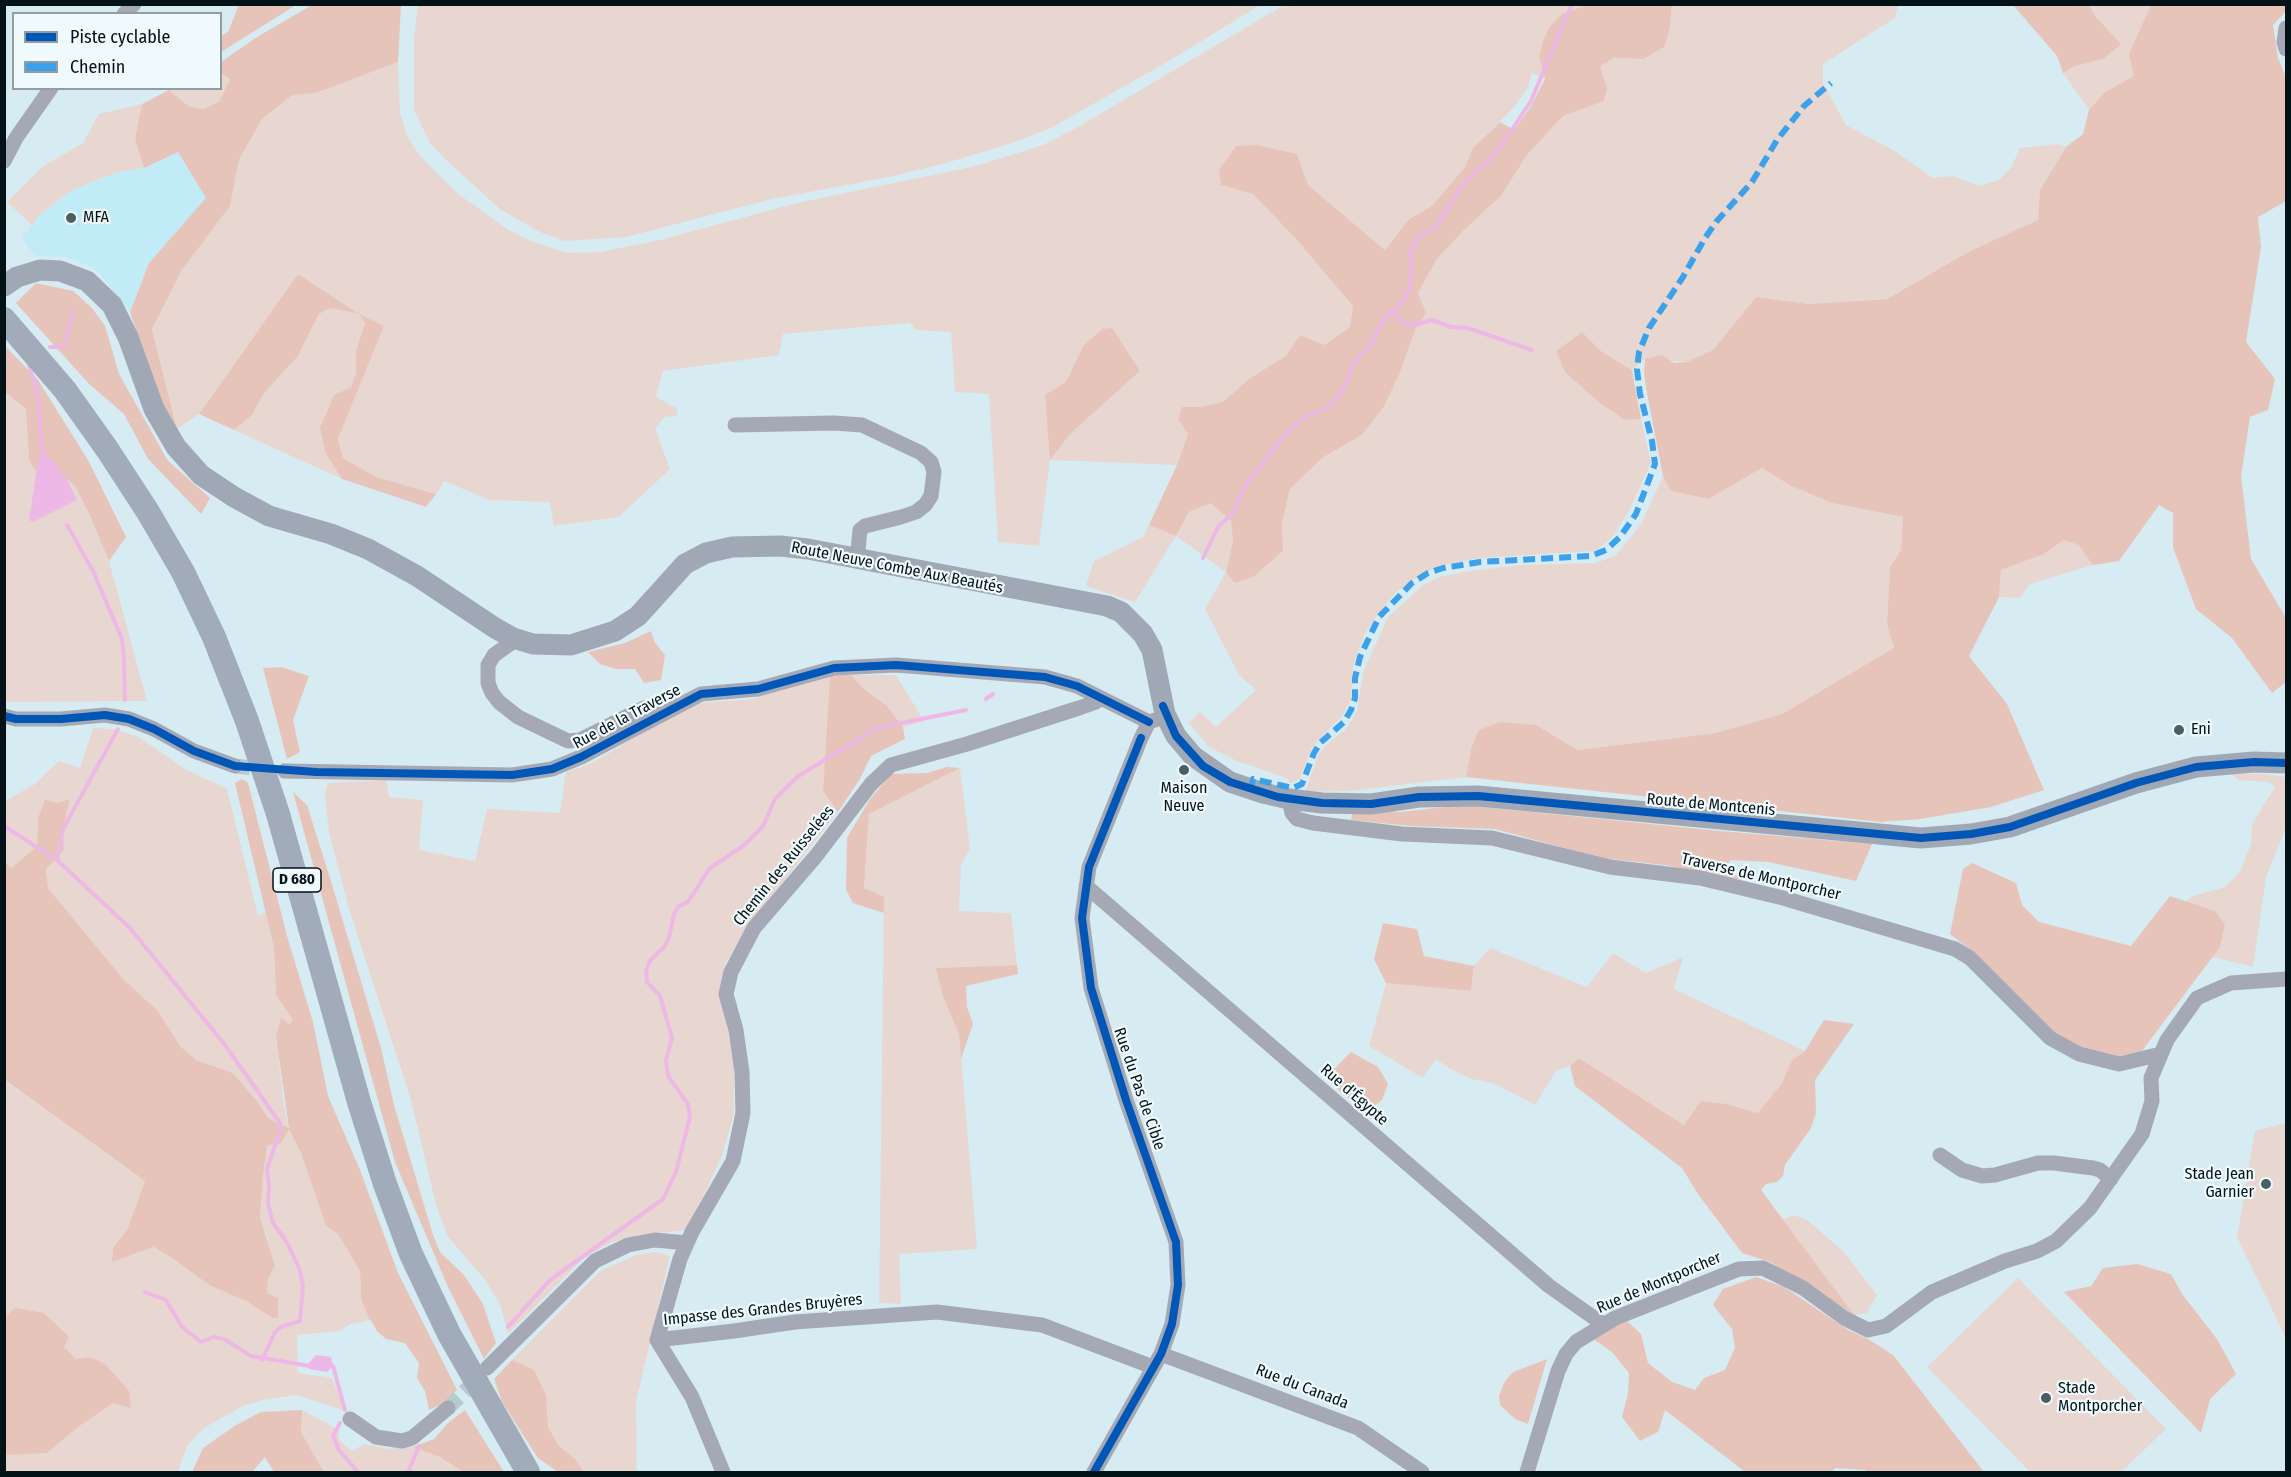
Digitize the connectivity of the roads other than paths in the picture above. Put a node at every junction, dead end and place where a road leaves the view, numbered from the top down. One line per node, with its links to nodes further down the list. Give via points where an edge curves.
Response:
1 (2286, 28): 2 (street)
2 (2286, 50)
3 (50, 90): 4 (street)
4 (4, 161)
5 (4, 286): 9 (main road, Route Neuve Combe Aux Beautés, via 40,270 60,271 87,280 112,305 154,409 176,447 201,475 269,516 368,549)
6 (4, 319): 30 (main road, D 680, via 65,390 107,449 177,562 214,637 278,814 359,1102 411,1254 449,1334)
7 (735, 425): 8 (street, via 862,425 921,453 931,462 931,496 916,512 860,530)
8 (857, 560): 9 (main road, Route Neuve Combe Aux Beautés, via 780,546 732,547 706,553 685,564 638,616 615,631 571,645 533,645); 12 (main road, Route Neuve Combe Aux Beautés, via 1107,606 1121,612 1143,633 1152,650)
9 (513, 638): 11 (street, via 488,665 488,683 499,702 519,717 568,741 580,740 644,708)
10 (1100, 698): 11 (street, Rue de la Traverse, via 1045,677 896,665 834,668 758,689 701,694); 12 (street, Rue de la Traverse); 23 (street, Chemin des Ruisselées, via 1046,719 891,765 871,784 754,928 731,972 726,994 742,1072 743,1113 733,1161)
11 (661, 714): 16 (street, Rue de la Traverse, via 552,769 512,775)
12 (1159, 714): 17 (main road, Route de Montcenis, via 1203,765 1230,782); 18 (street, Rue du Pas de Cible, via 1089,867)
13 (4, 716): 15 (street, via 61,719 105,715 129,719)
14 (2286, 763): 17 (main road, Route de Montcenis, via 2196,767 2136,783 2010,827 1921,838 1478,796 1419,797 1371,804)
15 (235, 766)
16 (285, 771)
17 (1289, 799): 20 (street, Traverse de Montporcher, via 1297,819 1313,823 1402,834 1492,838 1610,867 1700,878 1784,897 1955,949 1970,958 2050,1038 2079,1054 2119,1064)
18 (1086, 886): 24 (street, Rue d'Égypte, via 1549,1286); 26 (street, Rue du Pas de Cible, via 1082,918 1091,988 1176,1242 1172,1324)
19 (2286, 979): 20 (street, Rue de Montporcher, via 2231,983 2198,998)
20 (2161, 1054): 22 (street, Rue de Montporcher, via 2151,1078 2152,1101 2142,1134)
21 (1940, 1155): 22 (street, via 1962,1170 1982,1176 2054,1163 2100,1170)
22 (2111, 1179): 24 (street, Rue de Montporcher, via 2090,1208 2056,1240 1932,1292 1886,1326 1868,1330 1803,1288 1763,1268 1739,1269 1705,1281)
23 (687, 1243): 25 (street, Chemin des Ruisselées); 27 (street, via 655,1240 628,1245 595,1261)
24 (1604, 1325): 34 (street, Rue de Montporcher, via 1576,1342 1566,1354)
25 (657, 1340): 26 (street, Impasse des Grandes Bruyères, via 795,1322 937,1312 1042,1325); 31 (street, via 692,1397)
26 (1157, 1360): 32 (street, Rue du Pas de Cible); 33 (street, Rue du Canada, via 1358,1428)
27 (487, 1368)
28 (448, 1408): 29 (street, via 412,1438 402,1441 376,1437)
29 (350, 1419)
30 (528, 1473)
31 (723, 1473)
32 (1094, 1473)
33 (1422, 1473)
34 (1527, 1473)

